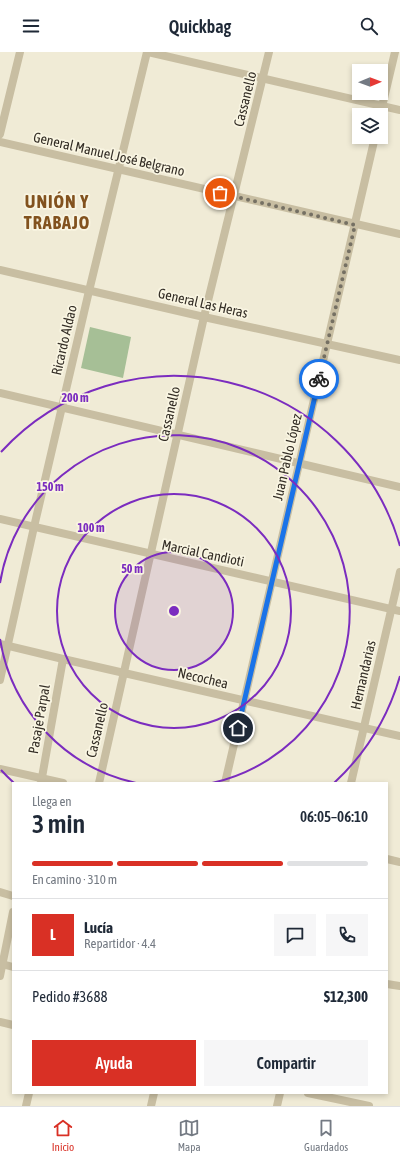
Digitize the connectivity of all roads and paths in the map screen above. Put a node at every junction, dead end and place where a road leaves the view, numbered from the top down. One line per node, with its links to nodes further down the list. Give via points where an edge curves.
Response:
1 (20, 52): 8 (street)
2 (147, 52): 5 (street); 11 (street, Ricardo Aldao)
3 (269, 52): 5 (street, Cassanello)
4 (395, 52): 6 (street)
5 (263, 78): 6 (street); 12 (street, Cassanello)
6 (382, 106): 7 (street)
7 (400, 110)
8 (0, 134)
9 (0, 142): 11 (street, General Manuel José Belgrano)
10 (373, 144): 13 (street, Juan Pablo López)
11 (119, 170): 12 (street, General Manuel José Belgrano); 16 (street, Ricardo Aldao)
12 (234, 197): 13 (street, General Manuel José Belgrano); 17 (street, Cassanello)
13 (355, 225): 14 (street, General Manuel José Belgrano); 18 (street, Juan Pablo López)
14 (400, 234)
15 (0, 270): 16 (street, General Las Heras)
16 (89, 291): 17 (street, General Las Heras); 21 (street, Ricardo Aldao)
17 (204, 318): 18 (street, General Las Heras); 22 (street, Cassanello)
18 (327, 344): 19 (street, General Las Heras); 23 (street, Juan Pablo López)
19 (400, 360)
20 (0, 393): 21 (street)
21 (62, 408): 22 (street); 26 (street, Ricardo Aldao)
22 (178, 435): 23 (street); 27 (street, Cassanello)
23 (299, 464): 24 (street); 29 (street, Juan Pablo López)
24 (400, 487)
25 (0, 519): 26 (street, Marcial Candioti)
26 (34, 527): 27 (street, Marcial Candioti); 32 (street, Ricardo Aldao)
27 (151, 555): 29 (street, Marcial Candioti); 34 (street, Cassanello)
28 (400, 572): 30 (street, Hernandarias)
29 (271, 582): 30 (street, Marcial Candioti); 36 (street, Juan Pablo López)
30 (391, 609): 31 (street, Marcial Candioti); 37 (street, Hernandarias)
31 (400, 611)
32 (4, 645): 33 (street, Necochea); 35 (street, Ricardo Aldao)
33 (63, 660): 34 (street, Necochea); 40 (street, Pasaje Parpal)
34 (124, 673): 36 (street, Necochea); 42 (street, Cassanello)
35 (0, 680)
36 (244, 700): 37 (street, Necochea); 43 (street, Juan Pablo López)
37 (364, 727): 38 (street, Necochea); 44 (street, Hernandarias)
38 (400, 736)
39 (0, 769): 40 (street)
40 (41, 781): 41 (street)
41 (52, 782)
42 (99, 782)
43 (225, 782)
44 (351, 782)
45 (388, 859): 46 (street)
46 (400, 862)
47 (0, 892): 48 (street)
48 (12, 896)
49 (12, 917): 50 (street)
50 (2, 964): 51 (street); 52 (street)
51 (12, 967)
52 (0, 976)
53 (388, 984): 54 (street)
54 (400, 986)
55 (0, 1022): 56 (street)
56 (12, 1025)
57 (28, 1094): 63 (street)
58 (154, 1094): 64 (street)
59 (280, 1094): 65 (street)
60 (312, 1094): 62 (street)
61 (349, 1094): 62 (street)
62 (347, 1104): 66 (street)
63 (26, 1106)
64 (151, 1106)
65 (277, 1106)
66 (369, 1106)

